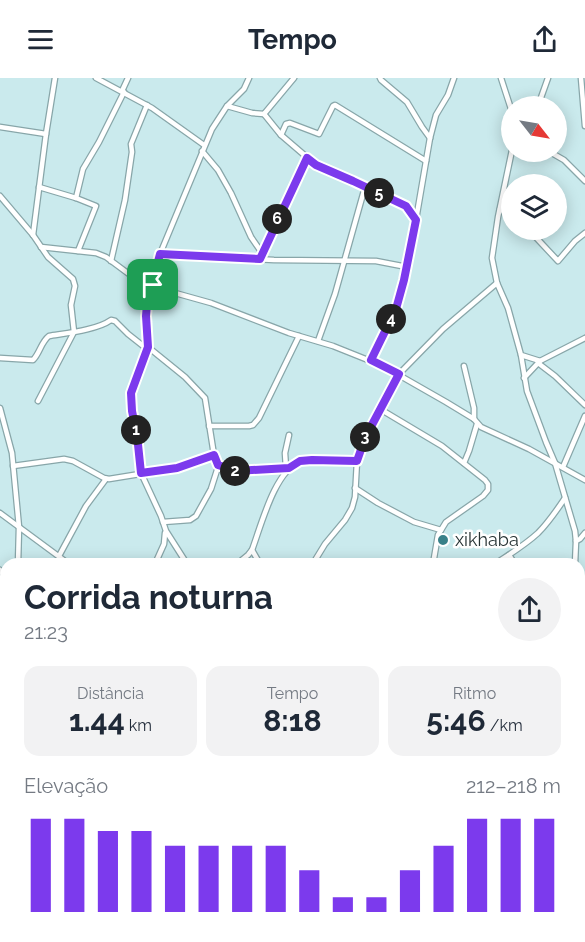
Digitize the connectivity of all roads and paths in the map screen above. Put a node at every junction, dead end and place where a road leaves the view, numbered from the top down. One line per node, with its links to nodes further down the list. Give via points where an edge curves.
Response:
1 (55, 78): 23 (street)
2 (96, 78): 11 (street)
3 (128, 78): 11 (street)
4 (249, 78): 14 (street)
5 (294, 78): 18 (street)
6 (380, 78): 22 (street, via 407,102)
7 (454, 78): 19 (street)
8 (501, 78): 12 (street)
9 (548, 78): 13 (street)
10 (581, 78): 20 (street)
11 (123, 92): 15 (street); 36 (street, via 83,169)
12 (507, 96)
13 (542, 96)
14 (236, 97): 16 (street); 17 (street)
15 (147, 105): 26 (street); 49 (street, via 131,144 125,200)
16 (227, 106): 17 (street); 26 (street)
17 (238, 109): 18 (street)
18 (264, 114): 24 (street)
19 (434, 122): 22 (street); 25 (street)
20 (585, 126)
21 (0, 127): 23 (street)
22 (422, 127): 25 (street)
23 (46, 134): 33 (street)
24 (281, 135): 28 (street); 29 (street, via 290,123 319,134 335,105)
25 (430, 138): 29 (street)
26 (204, 145): 27 (street)
27 (202, 151): 46 (street, via 222,177); 47 (street)
28 (307, 158): 34 (street); 46 (street)
29 (426, 160): 37 (street)
30 (510, 162): 39 (street)
31 (566, 162): 32 (street)
32 (585, 181)
33 (39, 187): 36 (street); 42 (street)
34 (365, 187): 38 (street); 50 (street)
35 (0, 196): 42 (street)
36 (76, 198): 45 (street, via 96,206)
37 (419, 204): 38 (street); 40 (street)
38 (406, 206): 40 (street)
39 (500, 209): 52 (street, via 492,258)
40 (416, 220): 51 (street)
41 (585, 234): 43 (street, via 558,261)
42 (33, 235): 44 (street)
43 (538, 240)
44 (41, 248): 45 (street); 54 (street, via 75,282 71,305)
45 (78, 251): 49 (street, via 96,253)
46 (262, 253): 48 (street)
47 (160, 254): 48 (street); 53 (street)
48 (260, 259): 50 (street)
49 (111, 261): 53 (street, via 137,280)
50 (344, 261): 51 (street, via 376,261); 57 (street)
51 (407, 267): 61 (street, via 396,309)
52 (497, 283): 59 (street); 64 (street)
53 (153, 284): 55 (street); 58 (street, via 146,316)
54 (74, 332): 58 (street, via 113,320); 60 (street, via 46,338 33,360); 66 (street)
55 (299, 336): 57 (street); 72 (street, via 256,423)
56 (585, 338): 62 (street)
57 (318, 341): 61 (street)
58 (148, 348): 72 (street, via 202,394); 82 (street, via 131,393)
59 (521, 355): 62 (street); 65 (street)
60 (0, 358)
61 (371, 360): 64 (street)
62 (539, 362): 65 (street); 67 (street)
63 (464, 366): 71 (street)
64 (399, 374): 69 (street); 71 (street)
65 (524, 378): 76 (street)
66 (38, 402)
67 (585, 405)
68 (0, 408): 79 (street)
69 (380, 409): 75 (street); 77 (street)
70 (585, 416): 80 (street)
71 (475, 422): 76 (street); 77 (street)
72 (209, 426): 74 (street)
73 (289, 435): 81 (street, via 285,453)
74 (214, 455): 78 (street); 82 (street, via 177,468)
75 (357, 461): 81 (street, via 300,461); 85 (street)
76 (555, 462): 80 (street); 86 (street)
77 (464, 463): 90 (street, via 485,480 488,490)
78 (218, 465): 81 (street, via 236,471); 88 (street, via 211,489 196,516)
79 (13, 466): 83 (street, via 64,459); 89 (street)
80 (563, 467): 84 (street)
81 (288, 468): 94 (street, via 279,481)
82 (141, 473): 83 (street); 88 (street)
83 (106, 479): 96 (street, via 86,506)
84 (585, 480)
85 (355, 488): 90 (street, via 414,522); 103 (street, via 352,508)
86 (565, 498): 93 (street); 95 (street, via 538,533)
87 (0, 513): 89 (street)
88 (163, 522): 91 (street)
89 (19, 527): 96 (street); 97 (street)
90 (441, 530): 104 (street)
91 (166, 531): 99 (street); 100 (street)
92 (585, 533): 93 (street)
93 (580, 541): 107 (street)
94 (252, 550): 101 (street); 102 (street)
95 (509, 555): 105 (street); 106 (street)
96 (59, 556): 98 (street)
97 (18, 558)
98 (62, 558)
99 (158, 558)
100 (183, 558)
101 (244, 558)
102 (257, 558)
103 (316, 558)
104 (434, 558)
105 (504, 558)
106 (511, 558)
107 (576, 558)

